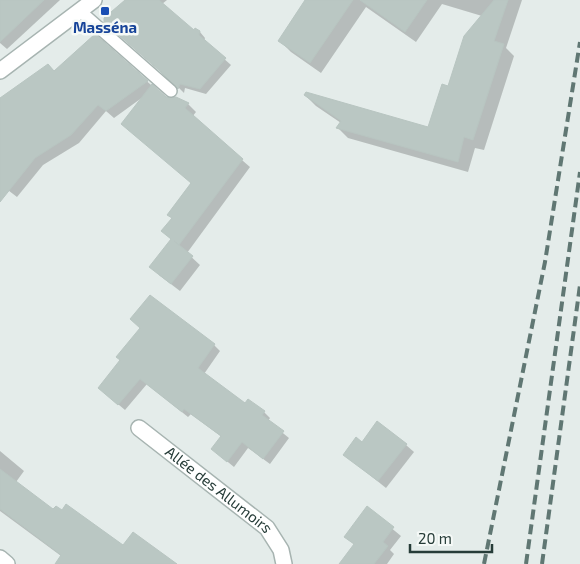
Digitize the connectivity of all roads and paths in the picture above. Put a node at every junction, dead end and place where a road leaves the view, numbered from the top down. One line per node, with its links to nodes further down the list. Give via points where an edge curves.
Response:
1 (94, 0): 2 (street)
2 (80, 11): 3 (street); 4 (lane)
3 (0, 71)
4 (172, 91)
5 (139, 428): 8 (street, Allée des Allumoirs, via 267,528 281,550)
6 (0, 558): 7 (street)
7 (7, 564)
8 (284, 564)

